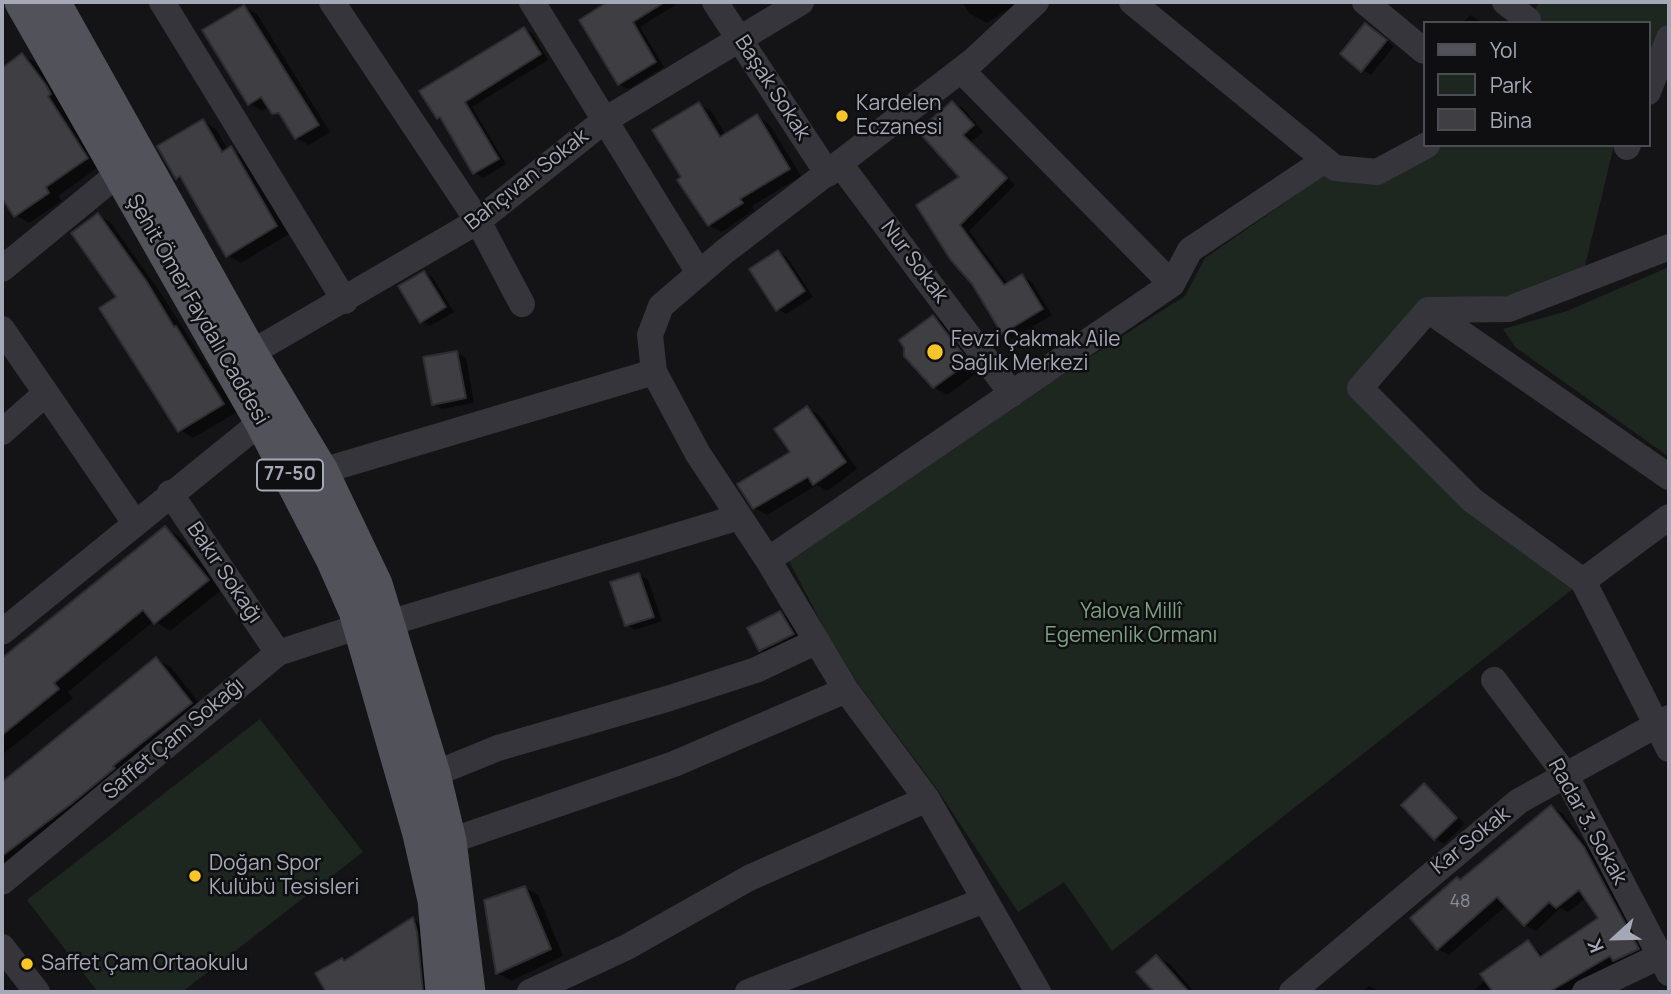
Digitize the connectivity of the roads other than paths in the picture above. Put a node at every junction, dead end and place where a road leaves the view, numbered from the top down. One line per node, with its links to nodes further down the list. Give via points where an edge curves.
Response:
1 (21, 2): 22 (main road, Şehit Ömer Faydalı Caddesi / 77-50)
2 (54, 2): 32 (main road, Şehit Ömer Faydalı Caddesi / 77-50)
3 (162, 2): 28 (street)
4 (332, 2): 23 (street)
5 (532, 2): 18 (street)
6 (715, 2): 13 (street, Başak Sokak)
7 (801, 2): 13 (street, Bahçıvan Sokak)
8 (1036, 2): 16 (street)
9 (1132, 2): 20 (street)
10 (1365, 2): 15 (street)
11 (1505, 2): 12 (street)
12 (1531, 15)
13 (740, 38): 18 (street, Bahçıvan Sokak); 21 (street, Başak Sokak)
14 (1669, 38): 17 (street)
15 (1422, 49)
16 (961, 70): 21 (street); 27 (street)
17 (1650, 87)
18 (605, 120): 23 (street, Bahçıvan Sokak); 26 (street)
19 (1423, 147): 20 (street, via 1377,172 1335,168)
20 (1325, 160): 27 (street, via 1190,250)
21 (834, 169): 26 (street); 34 (street, Nur Sokak)
22 (119, 173): 25 (street); 36 (main road, Şehit Ömer Faydalı Caddesi / 77-50)
23 (478, 221): 28 (street, Bahçıvan Sokak); 29 (street)
24 (1669, 247): 30 (street, via 1509,309)
25 (2, 269)
26 (699, 273): 33 (street, via 661,306 650,335)
27 (1172, 284): 34 (street)
28 (345, 301): 32 (street, Bahçıvan Sokak)
29 (522, 304)
30 (1428, 310): 39 (street); 45 (street, via 1360,388 1472,500)
31 (2, 329): 35 (street)
32 (251, 353): 38 (main road, Şehit Ömer Faydalı Caddesi / 77-50)
33 (654, 372): 38 (street); 41 (street, via 698,454)
34 (1012, 394): 44 (street)
35 (44, 395): 37 (street); 43 (street)
36 (261, 422): 40 (street); 46 (main road, Şehit Ömer Faydalı Caddesi / 77-50, via 333,561)
37 (2, 432)
38 (322, 471): 46 (main road, Şehit Ömer Faydalı Caddesi / 77-50, via 350,525)
39 (1669, 477)
40 (170, 493): 43 (street); 49 (street, Bakır Sokağı)
41 (739, 517): 44 (street); 46 (street, Saffet Çam Sokağı)
42 (1668, 522): 45 (street)
43 (135, 523): 47 (street)
44 (768, 560): 48 (street)
45 (1583, 581): 52 (street)
46 (376, 628): 49 (street, Saffet Çam Sokağı, via 351,629); 54 (main road, Şehit Ömer Faydalı Caddesi / 77-50); 63 (main road, Şehit Ömer Faydalı Caddesi / 77-50, via 433,900)
47 (2, 632)
48 (815, 642): 51 (street); 54 (street, via 756,670 498,748)
49 (278, 653): 58 (street, Saffet Çam Sokağı)
50 (1494, 680): 55 (street, Radar 3. Sokak)
51 (846, 690): 56 (street); 57 (street, via 674,764)
52 (1663, 722): 53 (street); 55 (street, Kar Sokak)
53 (1669, 750)
54 (434, 774): 57 (main road, Şehit Ömer Faydalı Caddesi / 77-50)
55 (1565, 774): 61 (street, Radar 3. Sokak); 68 (street, Kar Sokak, via 1519,801)
56 (927, 799): 59 (street); 65 (street, via 749,878 626,947)
57 (450, 841): 64 (main road, Şehit Ömer Faydalı Caddesi / 77-50)
58 (2, 882)
59 (985, 900): 66 (street); 67 (street)
60 (2, 947): 62 (street)
61 (1665, 964): 69 (street)
62 (37, 992)
63 (442, 992)
64 (469, 992)
65 (530, 992)
66 (748, 992)
67 (1038, 992)
68 (1292, 992)
69 (1585, 992)

